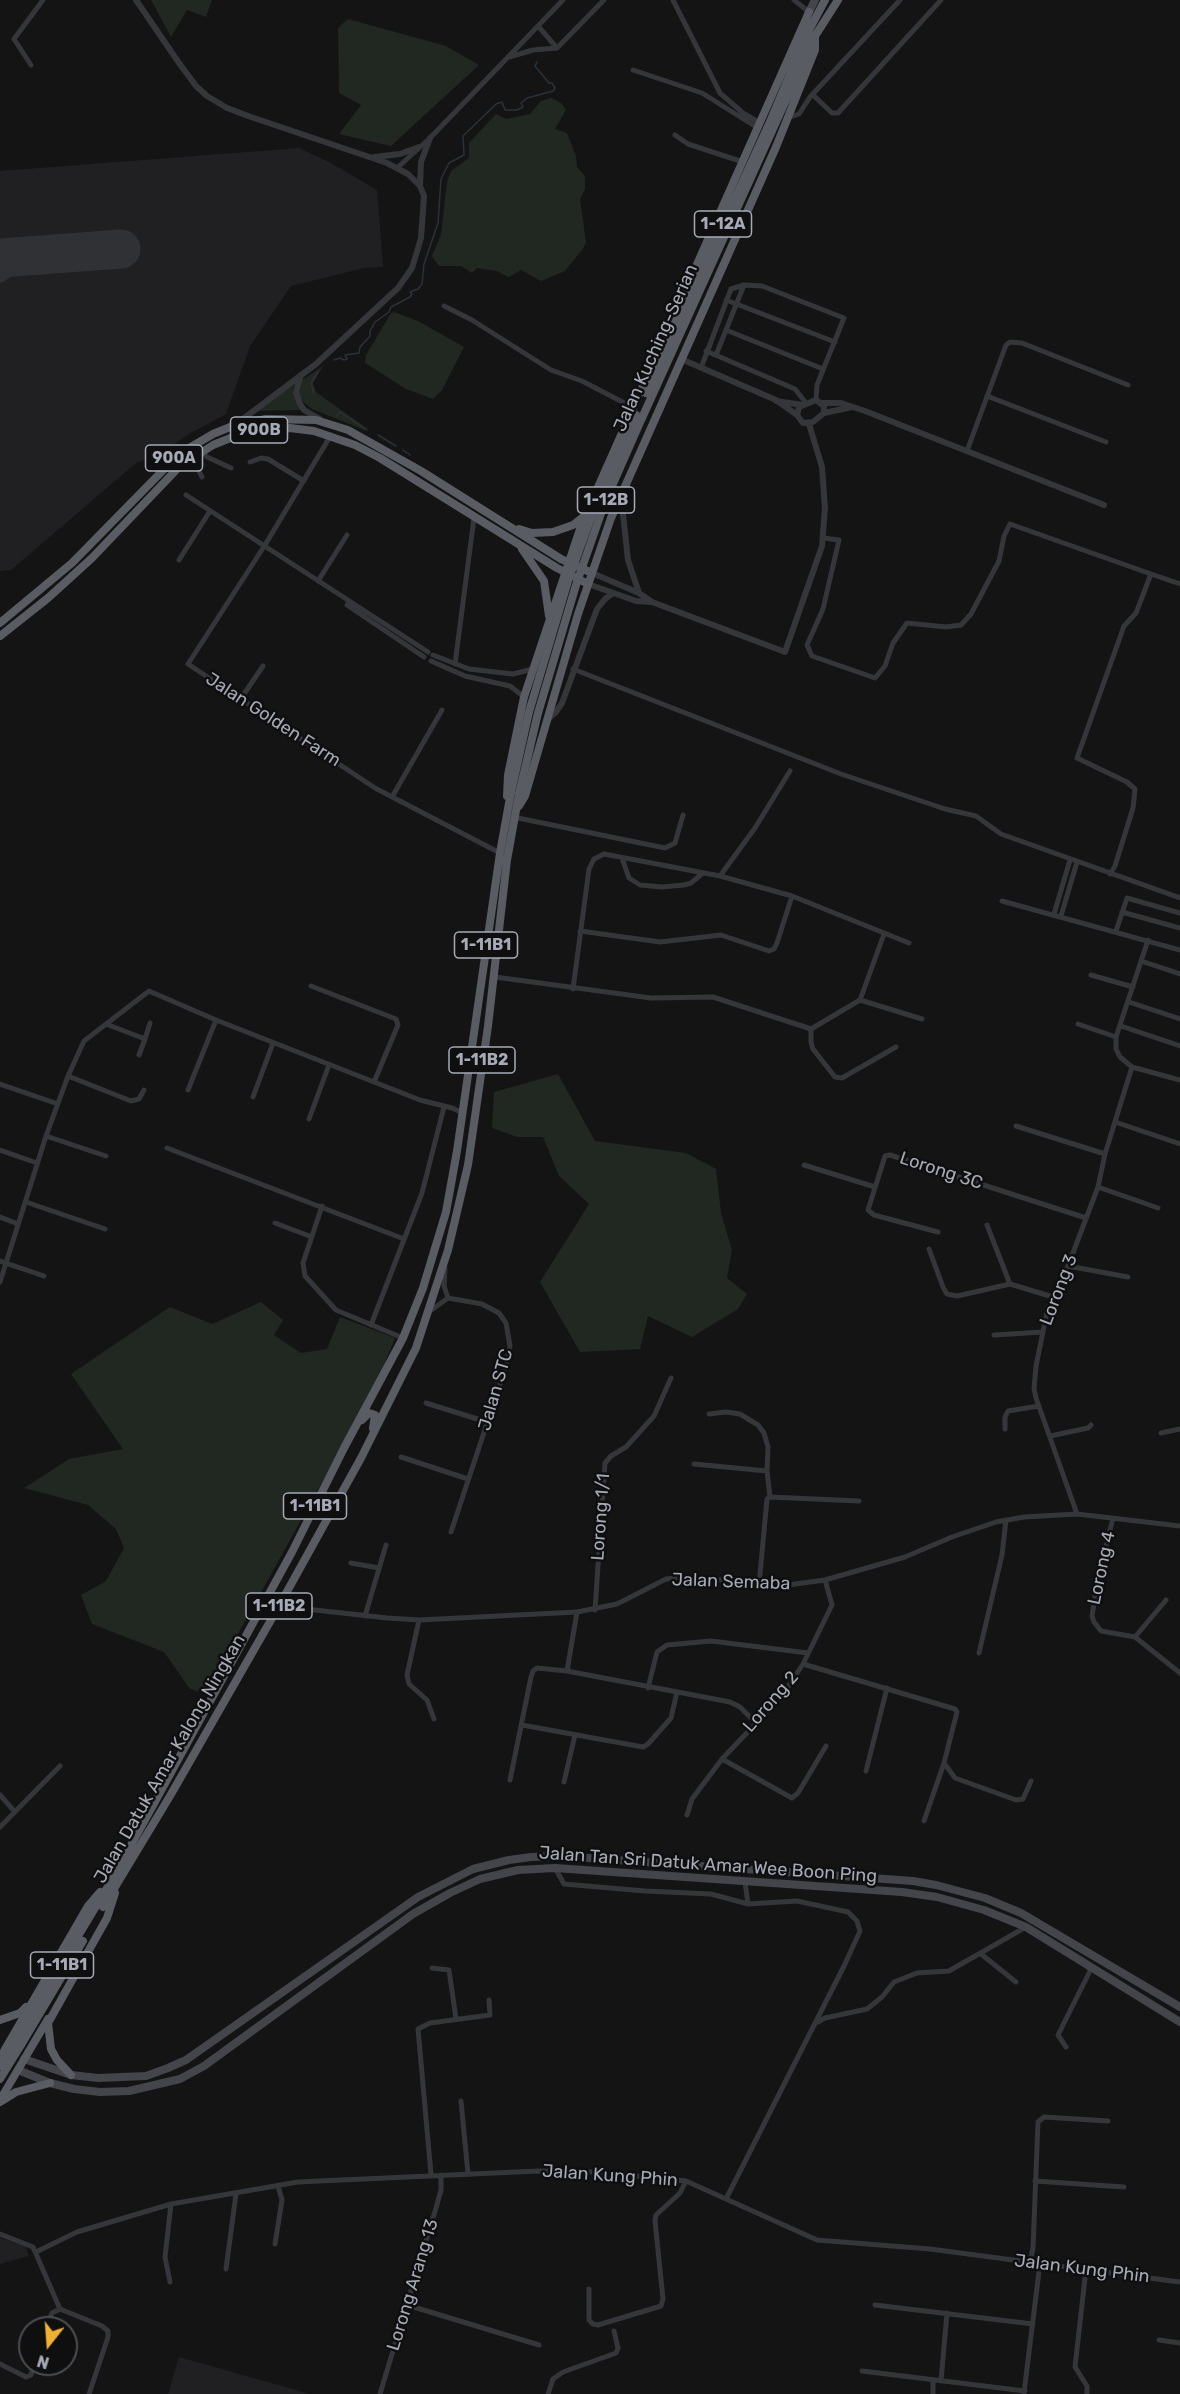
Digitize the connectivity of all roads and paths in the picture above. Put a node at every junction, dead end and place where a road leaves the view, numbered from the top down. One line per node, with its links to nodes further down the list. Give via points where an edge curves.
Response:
1 (43, 0): 18 (street, via 14,39)
2 (136, 0): 26 (street, via 207,96 251,117)
3 (563, 0): 13 (street)
4 (604, 0): 15 (street)
5 (673, 0): 22 (street, via 720,93)
6 (794, 0): 12 (street)
7 (815, 0): 12 (main road)
8 (825, 0): 14 (highway, Jalan Kuching-Serian / 1-12A)
9 (838, 0): 14 (highway, Jalan Kuching-Serian)
10 (900, 0): 20 (street)
11 (941, 0): 20 (street, via 838,113 832,113)
12 (810, 12): 16 (highway)
13 (538, 26): 15 (street); 17 (street)
14 (811, 34): 16 (highway); 21 (highway, via 815,50); 82 (highway, Jalan Kuching-Serian / 1-12A, bridge, via 596,504)
15 (557, 48): 17 (street)
16 (793, 49): 22 (highway)
17 (508, 57): 24 (street)
18 (32, 65)
19 (633, 70): 22 (street, via 702,93)
20 (813, 95): 21 (street, via 799,114)
21 (787, 118): 38 (highway)
22 (759, 126): 27 (highway)
23 (675, 135): 27 (street, via 688,144)
24 (430, 138): 25 (street); 29 (street, via 421,162)
25 (419, 147): 26 (street); 28 (street)
26 (371, 157): 28 (street)
27 (742, 162): 48 (highway)
28 (397, 168): 29 (street)
29 (420, 186): 41 (street, via 424,220 412,267 391,296)
30 (744, 285): 31 (street, via 731,289); 32 (street); 35 (street, via 762,286 842,315)
31 (726, 300): 32 (street); 36 (street)
32 (737, 304): 34 (street); 35 (street)
33 (444, 306): 48 (street, via 551,370)
34 (726, 330): 37 (street); 40 (street)
35 (835, 342): 40 (street)
36 (706, 351): 37 (street); 39 (street)
37 (716, 355): 46 (street, via 795,389)
38 (681, 359): 39 (street); 65 (highway)
39 (701, 368): 44 (street)
40 (823, 369): 45 (street, via 817,385)
41 (302, 375): 52 (street); 53 (street, via 296,392 304,410)
42 (1128, 385): 43 (street, via 1012,342 1006,345)
43 (987, 396): 55 (street); 57 (street)
44 (776, 400): 46 (street); 50 (street)
45 (819, 402): 46 (street); 47 (street); 49 (street)
46 (804, 404): 50 (street)
47 (852, 407): 49 (street); 57 (street)
48 (634, 408): 69 (highway)
49 (824, 413): 51 (street)
50 (797, 415): 51 (street)
51 (809, 424): 73 (street, via 822,467)
52 (235, 425): 53 (highway, 900A, via 300,418); 92 (highway, 900A, via 179,454 72,563)
53 (348, 430): 61 (highway, 900A)
54 (331, 435): 56 (highway, 900B, via 302,429 262,429); 63 (street, Jalan Golden Farm); 66 (highway, 900B, via 380,458)
55 (1106, 442)
56 (201, 451): 58 (highway, 900B); 60 (street)
57 (967, 451): 67 (street)
58 (192, 457): 62 (street); 93 (highway, 900B, via 162,483 92,558)
59 (250, 462): 63 (street, via 268,459)
60 (231, 468)
61 (421, 471): 66 (highway, via 422,479); 71 (highway, 900A)
62 (202, 477)
63 (304, 481): 74 (street, Jalan Golden Farm)
64 (186, 495): 68 (street)
65 (621, 495): 79 (highway); 87 (street, via 628,560)
66 (443, 498): 70 (highway, 900B)
67 (1104, 505)
68 (210, 510): 74 (street); 77 (street)
69 (587, 513): 71 (highway, via 573,525 553,532 532,533); 76 (highway)
70 (474, 518): 75 (highway, 900B); 95 (street)
71 (505, 524): 78 (highway, 900A)
72 (346, 535): 83 (street)
73 (823, 538): 81 (street, via 839,540 823,609 807,645 812,656 875,678 907,622 961,625 999,561 1010,524); 88 (street, via 785,652)
74 (265, 545): 83 (street); 102 (street, Jalan Golden Farm, via 188,664)
75 (519, 545): 82 (highway, 900B); 91 (highway, via 544,581)
76 (573, 552): 78 (highway); 79 (highway, via 583,563)
77 (180, 560)
78 (565, 561): 80 (highway, 900A); 82 (highway)
79 (596, 562): 80 (highway)
80 (592, 573): 84 (highway); 87 (street)
81 (1151, 574): 85 (street); 114 (street, via 1136,613 1124,626 1077,758 1135,789 1133,808)
82 (567, 577): 84 (highway, 900B); 89 (highway); 107 (highway, Jalan Datuk Amar Kalong Ningkan / 1-11B2, bridge, via 529,712)
83 (318, 581): 94 (street)
84 (588, 584): 86 (street); 90 (highway)
85 (1180, 585)
86 (614, 593): 88 (street); 98 (street, via 597,609)
87 (639, 593): 88 (street)
88 (652, 602)
89 (555, 604): 90 (highway, via 567,600); 91 (highway)
90 (578, 614): 104 (highway)
91 (549, 622): 97 (highway)
92 (0, 623)
93 (0, 636)
94 (429, 656): 95 (street); 100 (street, via 465,676)
95 (456, 664): 99 (street)
96 (263, 666): 102 (street)
97 (533, 669): 99 (street); 101 (highway)
98 (573, 669): 104 (street, via 559,708); 111 (street, via 841,774 976,816 1001,834)
99 (506, 673): 100 (street, via 510,678)
100 (505, 684): 101 (street)
101 (524, 697): 107 (highway, via 508,775)
102 (240, 700): 106 (street, Jalan Golden Farm)
103 (442, 710): 106 (street)
104 (547, 720): 107 (highway, via 525,796)
105 (790, 771): 115 (street)
106 (392, 797): 109 (street, Jalan Golden Farm)
107 (510, 814): 108 (street, via 665,848 675,843); 109 (highway, Jalan Datuk Amar Kalong Ningkan / 1-11B1); 133 (highway, Jalan Datuk Amar Kalong Ningkan / 1-11B2)
108 (684, 815)
109 (500, 853): 162 (highway, Jalan Datuk Amar Kalong Ningkan / 1-11B1)
110 (621, 858): 113 (street); 113 (street, via 629,878 640,885 684,885); 124 (street, via 604,854 591,864)
111 (1070, 860): 112 (street); 121 (street)
112 (1077, 862): 114 (street); 122 (street)
113 (703, 873): 115 (street)
114 (1110, 874): 117 (street)
115 (720, 876): 116 (street)
116 (792, 896): 124 (street, via 777,943 769,951 721,935 660,942); 126 (street)
117 (1180, 898)
118 (1002, 901): 121 (street)
119 (1122, 912): 120 (street, via 1128,898); 123 (street); 125 (street)
120 (1180, 913)
121 (1054, 914): 122 (street)
122 (1061, 916): 125 (street)
123 (1180, 928)
124 (580, 931): 136 (street)
125 (1116, 932): 127 (street)
126 (884, 934): 128 (street); 137 (street)
127 (1148, 940): 129 (street); 130 (street)
128 (909, 943)
129 (1180, 951)
130 (1142, 961): 131 (street); 135 (street)
131 (1180, 974)
132 (1091, 975): 135 (street)
133 (495, 977): 136 (street); 193 (highway, Jalan Datuk Amar Kalong Ningkan / 1-11B2, via 468,1165)
134 (311, 986): 157 (street, via 396,1019 398,1025)
135 (1133, 987): 138 (street)
136 (573, 989): 146 (street, via 651,998 713,997)
137 (860, 1000): 139 (street); 146 (street)
138 (1129, 1002): 140 (street); 145 (street)
139 (922, 1018)
140 (1180, 1019)
141 (216, 1020): 142 (street, via 149,991); 149 (street); 159 (street)
142 (106, 1023): 148 (street); 155 (street, via 86,1038)
143 (150, 1023): 148 (street)
144 (1078, 1024): 147 (street)
145 (1121, 1026): 147 (street); 150 (street)
146 (811, 1029): 151 (street, via 813,1049 835,1077 842,1078)
147 (1116, 1037): 154 (street, via 1120,1057)
148 (145, 1039): 152 (street)
149 (273, 1043): 153 (street); 161 (street)
150 (1180, 1046)
151 (896, 1047)
152 (140, 1055)
153 (329, 1065): 157 (street); 167 (street)
154 (1132, 1067): 156 (street); 168 (street, Lorong 3)
155 (68, 1076): 160 (street, via 131,1101 139,1099); 163 (street)
156 (1180, 1080)
157 (374, 1082): 164 (street)
158 (0, 1084): 163 (street)
159 (188, 1089)
160 (144, 1090)
161 (253, 1097)
162 (465, 1100): 165 (street); 166 (highway, Jalan Datuk Amar Kalong Ningkan / 1-11B1)
163 (58, 1104): 170 (street)
164 (444, 1107): 165 (street); 191 (street, via 422,1193)
165 (452, 1108): 166 (street)
166 (464, 1113): 206 (highway, Jalan Datuk Amar Kalong Ningkan / 1-11B1, via 446,1212 427,1278)
167 (309, 1119)
168 (1115, 1122): 171 (street); 174 (street, Lorong 3)
169 (1016, 1126): 174 (street)
170 (46, 1136): 175 (street); 176 (street)
171 (1180, 1144)
172 (167, 1148): 181 (street)
173 (0, 1150): 176 (street)
174 (1105, 1154): 179 (street, Lorong 3)
175 (106, 1156)
176 (37, 1163): 180 (street)
177 (804, 1165): 178 (street)
178 (875, 1187): 184 (street, Lorong 3C, via 882,1161 890,1155); 189 (street, Lorong 3C, via 869,1212)
179 (1098, 1187): 182 (street); 184 (street, Lorong 3)
180 (26, 1202): 186 (street); 188 (street)
181 (322, 1206): 190 (street); 191 (street)
182 (1158, 1208)
183 (0, 1217): 186 (street)
184 (1086, 1218): 195 (street, Lorong 3)
185 (275, 1223): 190 (street)
186 (18, 1224): 194 (street)
187 (987, 1225): 199 (street)
188 (105, 1229)
189 (938, 1232)
190 (312, 1237): 203 (street, via 303,1263 305,1276 336,1310)
191 (404, 1239): 203 (street)
192 (929, 1249): 199 (street, via 947,1294 957,1296)
193 (448, 1250): 201 (street, via 444,1286); 202 (highway, Jalan Datuk Amar Kalong Ningkan / 1-11B2)
194 (3, 1263): 196 (street); 198 (street)
195 (1068, 1266): 197 (street); 200 (street, Lorong 3)
196 (44, 1276)
197 (1128, 1277)
198 (0, 1282)
199 (1010, 1284): 200 (street)
200 (1053, 1297): 204 (street, Lorong 3)
201 (448, 1299): 202 (street, via 430,1310); 211 (street, Jalan STC, via 489,1306 506,1323 509,1353)
202 (424, 1322): 219 (highway, Jalan Datuk Amar Kalong Ningkan / 1-11B2, via 410,1361)
203 (370, 1325): 206 (street)
204 (1043, 1332): 205 (street); 209 (street, Lorong 3, via 1034,1389)
205 (994, 1335)
206 (403, 1338): 217 (highway, Jalan Datuk Amar Kalong Ningkan / 1-11B1)
207 (670, 1378): 237 (street, Lorong 1/1, via 654,1416 626,1448 605,1463)
208 (426, 1403): 211 (street)
209 (1039, 1406): 213 (street, via 1008,1411); 216 (street, Lorong 3)
210 (709, 1414): 221 (street, via 740,1414 758,1425 768,1447)
211 (487, 1422): 222 (street, Jalan STC)
212 (1091, 1425): 216 (street)
213 (1005, 1429)
214 (1180, 1429): 215 (street)
215 (1161, 1433)
216 (1050, 1436): 225 (street, Lorong 3)
217 (344, 1448): 219 (highway, via 364,1417 375,1415); 268 (highway, Jalan Datuk Amar Kalong Ningkan / 1-11B1)
218 (401, 1457): 222 (street)
219 (361, 1458): 236 (highway, Jalan Datuk Amar Kalong Ningkan / 1-11B2)
220 (694, 1464): 221 (street)
221 (767, 1471): 223 (street)
222 (468, 1479): 229 (street, Jalan STC)
223 (770, 1497): 224 (street); 234 (street)
224 (859, 1501)
225 (1077, 1514): 226 (street, Jalan Semaba); 227 (street, Jalan Semaba)
226 (1113, 1518): 228 (street, Jalan Semaba); 241 (street, Lorong 4, via 1092,1616 1101,1631)
227 (1006, 1520): 233 (street, Jalan Semaba, via 905,1557); 243 (street, via 1002,1555)
228 (1180, 1526)
229 (451, 1532)
230 (386, 1545): 232 (street)
231 (351, 1563): 232 (street)
232 (379, 1568): 239 (street)
233 (825, 1580): 234 (street, Jalan Semaba, via 788,1586); 242 (street, Lorong 2, via 832,1605)
234 (759, 1585): 237 (street, Jalan Semaba, via 684,1577 666,1579 617,1605)
235 (1166, 1600): 241 (street)
236 (279, 1606): 239 (street, Jalan Semaba); 268 (highway, Jalan Datuk Amar Kalong Ningkan / 1-11B2, via 170,1796)
237 (595, 1610): 238 (street, Jalan Semaba)
238 (577, 1612): 240 (street, Jalan Semaba); 245 (street)
239 (366, 1616): 240 (street, Jalan Semaba)
240 (419, 1620): 250 (street, via 407,1675 409,1684 427,1700)
241 (1136, 1637): 246 (street, Lorong 4)
242 (808, 1653): 244 (street, Lorong 2); 247 (street, via 711,1641 668,1645 657,1652)
243 (979, 1653)
244 (803, 1664): 248 (street); 251 (street, Lorong 2, via 782,1695)
245 (567, 1671): 247 (street); 252 (street, via 533,1671)
246 (1180, 1673)
247 (648, 1688): 249 (street)
248 (888, 1689): 256 (street, via 955,1709); 258 (street)
249 (677, 1692): 251 (street, via 730,1702); 253 (street, via 671,1718 643,1747)
250 (434, 1719)
251 (755, 1722): 255 (street, Lorong 2)
252 (522, 1725): 253 (street); 259 (street)
253 (575, 1735): 261 (street)
254 (826, 1746): 255 (street, via 792,1798)
255 (722, 1759): 264 (street, Lorong 2, via 692,1798)
256 (944, 1763): 260 (street, via 955,1778 1016,1800 1023,1799); 265 (street)
257 (60, 1766): 263 (street)
258 (866, 1771)
259 (510, 1780)
260 (1031, 1781)
261 (564, 1782)
262 (0, 1795): 263 (street)
263 (15, 1812): 266 (street)
264 (687, 1815)
265 (924, 1821)
266 (0, 1827)
267 (555, 1868): 269 (main road, Jalan Tan Sri Datuk Amar Wee Boon Ping); 270 (street, via 564,1884 711,1894); 291 (main road, Jalan Tan Sri Datuk Amar Wee Boon Ping, via 518,1870 480,1879 450,1893 413,1914 204,2066 180,2079 129,2091 99,2092)
268 (115, 1880): 276 (highway, via 88,1906); 279 (highway, via 107,1918); 287 (highway, Jalan Datuk Amar Kalong Ningkan / 1-11B1, bridge); 290 (highway, Jalan Datuk Amar Kalong Ningkan / 1-11B2, bridge)
269 (745, 1882): 270 (street); 271 (main road, Jalan Tan Sri Datuk Amar Wee Boon Ping, via 937,1897)
270 (748, 1904): 283 (street, via 796,1901 848,1912 857,1921 860,1930)
271 (1026, 1927): 272 (street); 273 (main road, Jalan Tan Sri Datuk Amar Wee Boon Ping)
272 (981, 1954): 275 (street); 283 (street, via 949,1971 916,1973 894,1982 867,2009)
273 (1092, 1967): 282 (main road, Jalan Tan Sri Datuk Amar Wee Boon Ping); 284 (street, via 1058,2035)
274 (432, 1968): 280 (street, via 449,1970)
275 (1016, 1982)
276 (34, 1999): 281 (highway, via 20,2013); 285 (highway)
277 (489, 2000): 280 (street, via 490,2015)
278 (1180, 2007): 289 (main road, Jalan Tan Sri Datuk Amar Wee Boon Ping, via 1021,1913 936,1885 531,1857 473,1869 418,1897 186,2060 146,2076)
279 (54, 2009): 286 (highway); 289 (highway, via 48,2023 51,2049)
280 (456, 2019): 295 (street, via 418,2029)
281 (0, 2020)
282 (1180, 2022)
283 (816, 2023): 303 (street)
284 (1066, 2047)
285 (1, 2054): 286 (highway); 288 (highway)
286 (24, 2059): 288 (highway); 289 (main road, Jalan Tan Sri Datuk Amar Wee Boon Ping)
287 (0, 2066)
288 (18, 2070): 291 (main road, Jalan Tan Sri Datuk Amar Wee Boon Ping); 292 (highway)
289 (71, 2075)
290 (0, 2079)
291 (50, 2083): 292 (highway, via 16,2092)
292 (0, 2101)
293 (461, 2101): 296 (street)
294 (1108, 2121): 299 (street, via 1044,2117 1038,2122)
295 (431, 2174): 297 (street, Jalan Kung Phin); 300 (street, Jalan Kung Phin, via 340,2178)
296 (468, 2174): 297 (street, Jalan Kung Phin); 298 (street, Jalan Kung Phin, via 596,2172)
297 (441, 2175): 315 (street, Lorong Arang 13, via 441,2190)
298 (686, 2181): 303 (street, Jalan Kung Phin); 314 (street, via 680,2193 656,2215 661,2306 598,2325 590,2320)
299 (1035, 2181): 301 (street); 308 (street)
300 (278, 2186): 302 (street, Jalan Kung Phin); 306 (street, via 282,2200)
301 (1124, 2187)
302 (236, 2194): 304 (street, Jalan Kung Phin); 310 (street)
303 (726, 2199): 308 (street, Jalan Kung Phin, via 817,2240)
304 (171, 2204): 307 (street, Jalan Kung Phin, via 77,2232); 312 (street, via 165,2257)
305 (0, 2234): 307 (street, via 28,2243)
306 (275, 2244)
307 (36, 2252): 317 (street)
308 (1030, 2262): 309 (street, Jalan Kung Phin)
309 (1040, 2263): 311 (street, Jalan Kung Phin); 320 (street)
310 (226, 2269)
311 (1086, 2269): 313 (street, Jalan Kung Phin); 335 (street, via 1075,2367)
312 (170, 2282)
313 (1180, 2282)
314 (589, 2289)
315 (407, 2305): 324 (street); 332 (street, Lorong Arang 13)
316 (875, 2305): 318 (street)
317 (60, 2309): 319 (street); 331 (street, via 108,2331)
318 (947, 2313): 320 (street); 329 (street)
319 (50, 2316)
320 (1033, 2324): 330 (street)
321 (614, 2331): 333 (street, via 616,2353 563,2372 553,2379)
322 (1159, 2340): 323 (street)
323 (1180, 2343)
324 (539, 2345)
325 (0, 2364): 327 (street)
326 (862, 2371): 328 (street)
327 (18, 2373)
328 (933, 2380): 329 (street); 334 (street)
329 (941, 2381): 330 (street)
330 (1024, 2393)
331 (89, 2394)
332 (380, 2394)
333 (548, 2394)
334 (933, 2394)
335 (1087, 2394)

